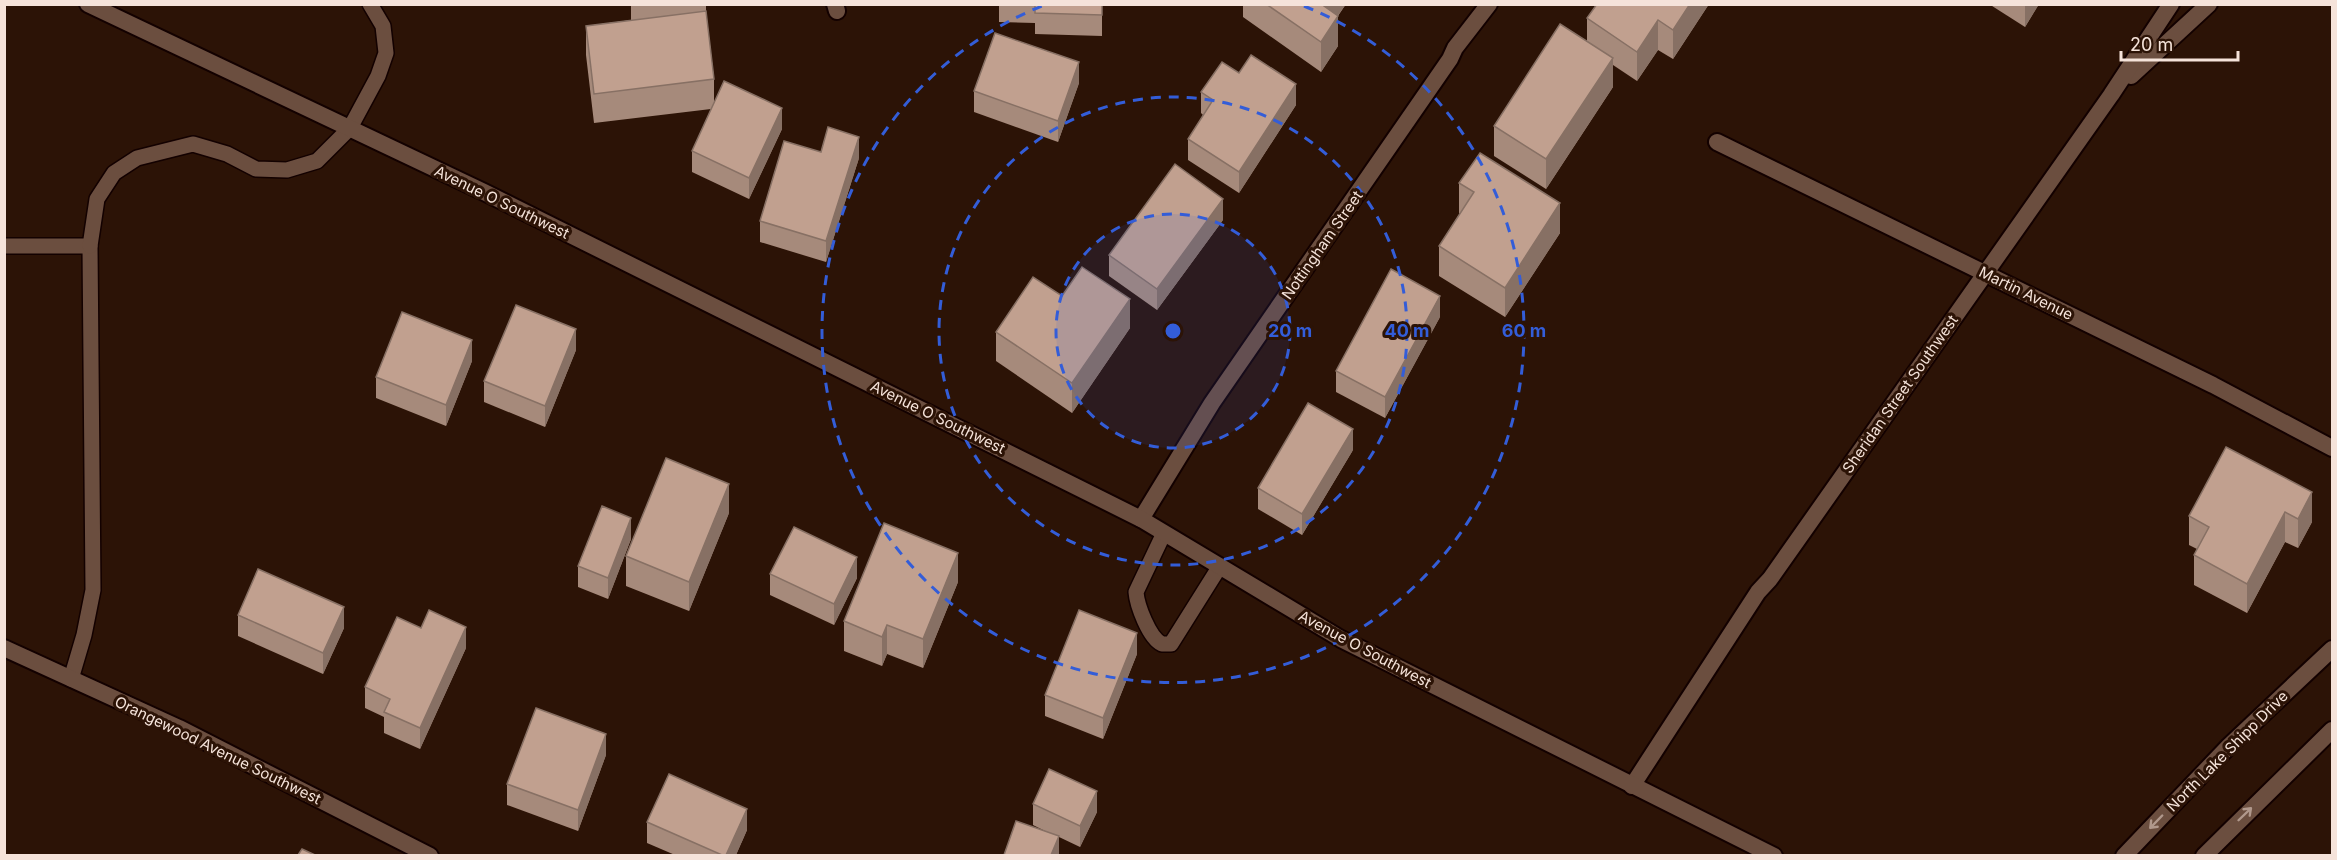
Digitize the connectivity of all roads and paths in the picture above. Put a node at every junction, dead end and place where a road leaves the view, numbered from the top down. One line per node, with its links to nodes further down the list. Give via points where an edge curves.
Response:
1 (88, 4): 7 (street, Avenue O Southwest)
2 (370, 4): 7 (lane, via 383,26 386,53)
3 (1489, 4): 13 (street, Nottingham Street, via 1212,404)
4 (2171, 4): 6 (street, Sheridan Street Southwest)
5 (2209, 4): 6 (street)
6 (2111, 94): 11 (street, Sheridan Street Southwest)
7 (350, 128): 10 (lane, via 317,161 287,171 255,169 227,154 193,144 137,158 114,173 97,199); 13 (street, Avenue O Southwest)
8 (1717, 142): 11 (street, Martin Avenue)
9 (4, 246): 10 (lane)
10 (90, 246): 18 (lane, via 93,590)
11 (1985, 273): 12 (street, Martin Avenue); 20 (street, Sheridan Street Southwest, via 1758,592)
12 (2332, 448)
13 (1142, 519): 14 (street, Avenue O Southwest)
14 (1164, 533): 15 (street, Avenue O Southwest); 15 (lane, via 1136,592 1143,617 1154,638 1162,644 1171,644)
15 (1220, 566): 20 (street, Avenue O Southwest, via 1341,639)
16 (4, 648): 18 (street, Orangewood Avenue Southwest)
17 (2332, 649): 23 (street, North Lake Shipp Drive, one-way to 23, via 2229,746)
18 (71, 679): 21 (street, Orangewood Avenue Southwest, via 179,728)
19 (2332, 730): 24 (street, one-way to 19)
20 (1632, 786): 22 (street, Avenue O Southwest)
21 (430, 855)
22 (1774, 855)
23 (2124, 855)
24 (2204, 855)

